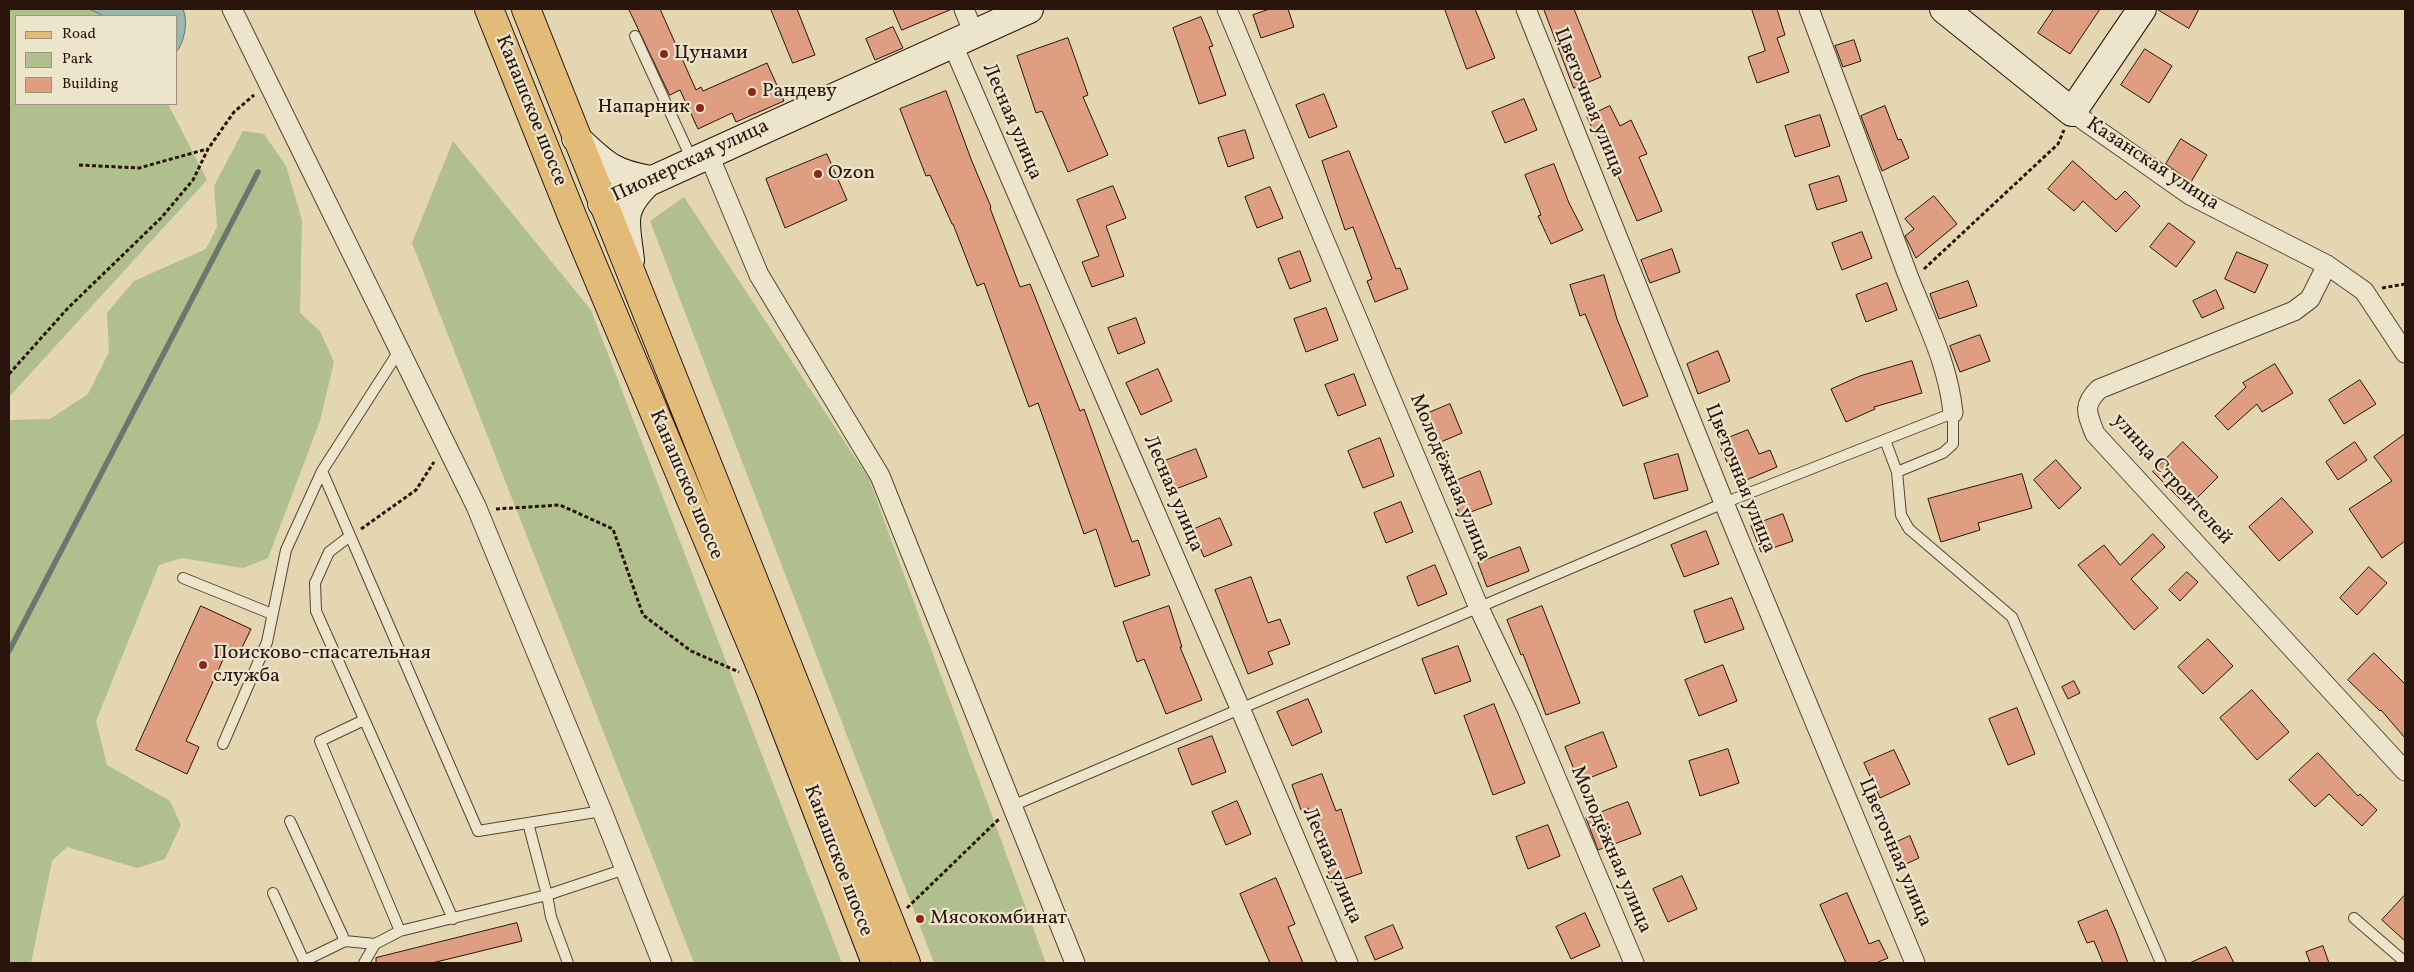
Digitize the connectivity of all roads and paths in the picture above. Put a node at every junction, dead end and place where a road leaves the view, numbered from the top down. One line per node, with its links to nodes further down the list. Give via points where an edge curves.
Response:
1 (232, 9): 13 (street)
2 (489, 9): 21 (main road, Канашское шоссе)
3 (526, 9): 15 (main road, Канашское шоссе)
4 (964, 9): 12 (street, Лесная улица)
5 (1029, 9): 12 (street, Пионерская улица)
6 (1227, 9): 37 (street, Молодёжная улица)
7 (1526, 9): 33 (street, Цветочная улица)
8 (1809, 9): 24 (street)
9 (1944, 9): 14 (street, Казанская улица)
10 (2142, 9): 14 (street)
11 (635, 36): 17 (lane)
12 (963, 38): 17 (street, Пионерская улица); 40 (street, Лесная улица)
13 (268, 82): 16 (path, via 234,112); 25 (street)
14 (2072, 112): 22 (street, Казанская улица, via 2190,195); 24 (path, via 2058,144)
15 (576, 138): 19 (street, via 605,165 623,175); 20 (main road, Канашское шоссе)
16 (208, 149): 18 (path, via 139,168); 27 (path, via 193,180 161,218 68,308)
17 (700, 157): 19 (street, Пионерская улица); 44 (street, via 759,274 880,476)
18 (80, 165)
19 (650, 180): 20 (street, Пионерская улица); 23 (street, via 632,198 627,210)
20 (602, 203): 21 (main road, Пионерская улица); 23 (main road, Канашское шоссе)
21 (572, 216): 39 (main road, Канашское шоссе)
22 (2327, 265): 26 (street, Казанская улица, via 2364,291); 43 (street, улица Строителей, via 2310,299 2294,311 2099,389 2089,399 2086,412 2096,434)
23 (632, 279): 62 (main road, Канашское шоссе)
24 (1910, 282): 28 (street, via 1937,344 1951,390)
25 (399, 351): 29 (street); 31 (lane)
26 (2405, 353)
27 (9, 374)
28 (1953, 413): 30 (lane); 32 (lane, via 1953,444 1944,453)
29 (443, 440): 34 (street); 35 (path, via 430,471 416,490)
30 (1885, 440): 32 (lane); 33 (lane)
31 (322, 471): 35 (lane); 38 (lane, via 286,550)
32 (1897, 472): 67 (lane, via 1901,515 1909,529 2012,617)
33 (1724, 503): 37 (lane); 66 (street, Цветочная улица)
34 (476, 506): 39 (path, via 502,510 560,505 613,529 643,615 691,651); 45 (street)
35 (350, 536): 41 (lane, via 329,552 315,583 316,611); 47 (lane, via 478,831)
36 (183, 578): 38 (lane)
37 (1479, 608): 40 (lane); 65 (street, Молодёжная улица, via 1526,709)
38 (272, 614): 42 (lane, via 267,642)
39 (769, 686): 61 (main road, Канашское шоссе)
40 (1240, 708): 44 (lane); 64 (street, Лесная улица)
41 (364, 720): 53 (lane); 54 (lane, via 320,741)
42 (223, 744)
43 (2405, 771)
44 (1012, 806): 51 (path); 63 (street)
45 (602, 811): 47 (lane); 48 (street)
46 (290, 821): 55 (lane)
47 (528, 823): 50 (lane)
48 (625, 869): 50 (lane); 60 (street)
49 (273, 893): 55 (lane, via 304,961)
50 (547, 895): 53 (lane); 59 (lane, via 551,917)
51 (905, 910)
52 (2354, 918): 57 (lane)
53 (452, 919): 54 (lane)
54 (400, 931): 56 (lane)
55 (345, 942): 56 (lane)
56 (374, 944): 58 (lane)
57 (2405, 962)
58 (364, 963)
59 (568, 963)
60 (662, 963)
61 (876, 963)
62 (906, 963)
63 (1075, 963)
64 (1348, 963)
65 (1634, 963)
66 (1915, 963)
67 (2161, 963)

